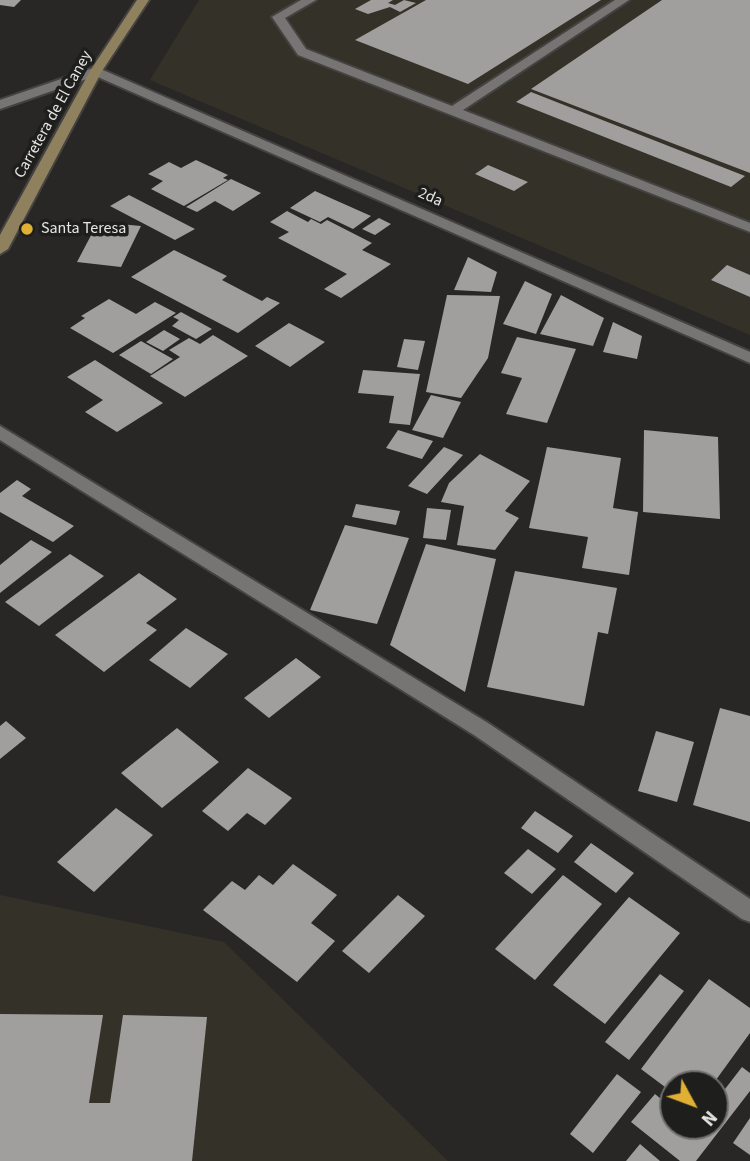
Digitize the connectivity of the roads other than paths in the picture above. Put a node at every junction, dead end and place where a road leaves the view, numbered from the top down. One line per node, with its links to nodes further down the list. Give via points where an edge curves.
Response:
1 (142, 0): 4 (main road, Carretera de El Caney)
2 (310, 0): 6 (street, via 278,17 302,52)
3 (623, 0): 6 (street)
4 (96, 71): 5 (street); 8 (main road, Carretera de El Caney); 9 (street, 2da)
5 (0, 105)
6 (453, 111): 7 (street)
7 (750, 228)
8 (0, 249)
9 (750, 358)
10 (0, 432): 11 (street, via 481,729)
11 (750, 912)

